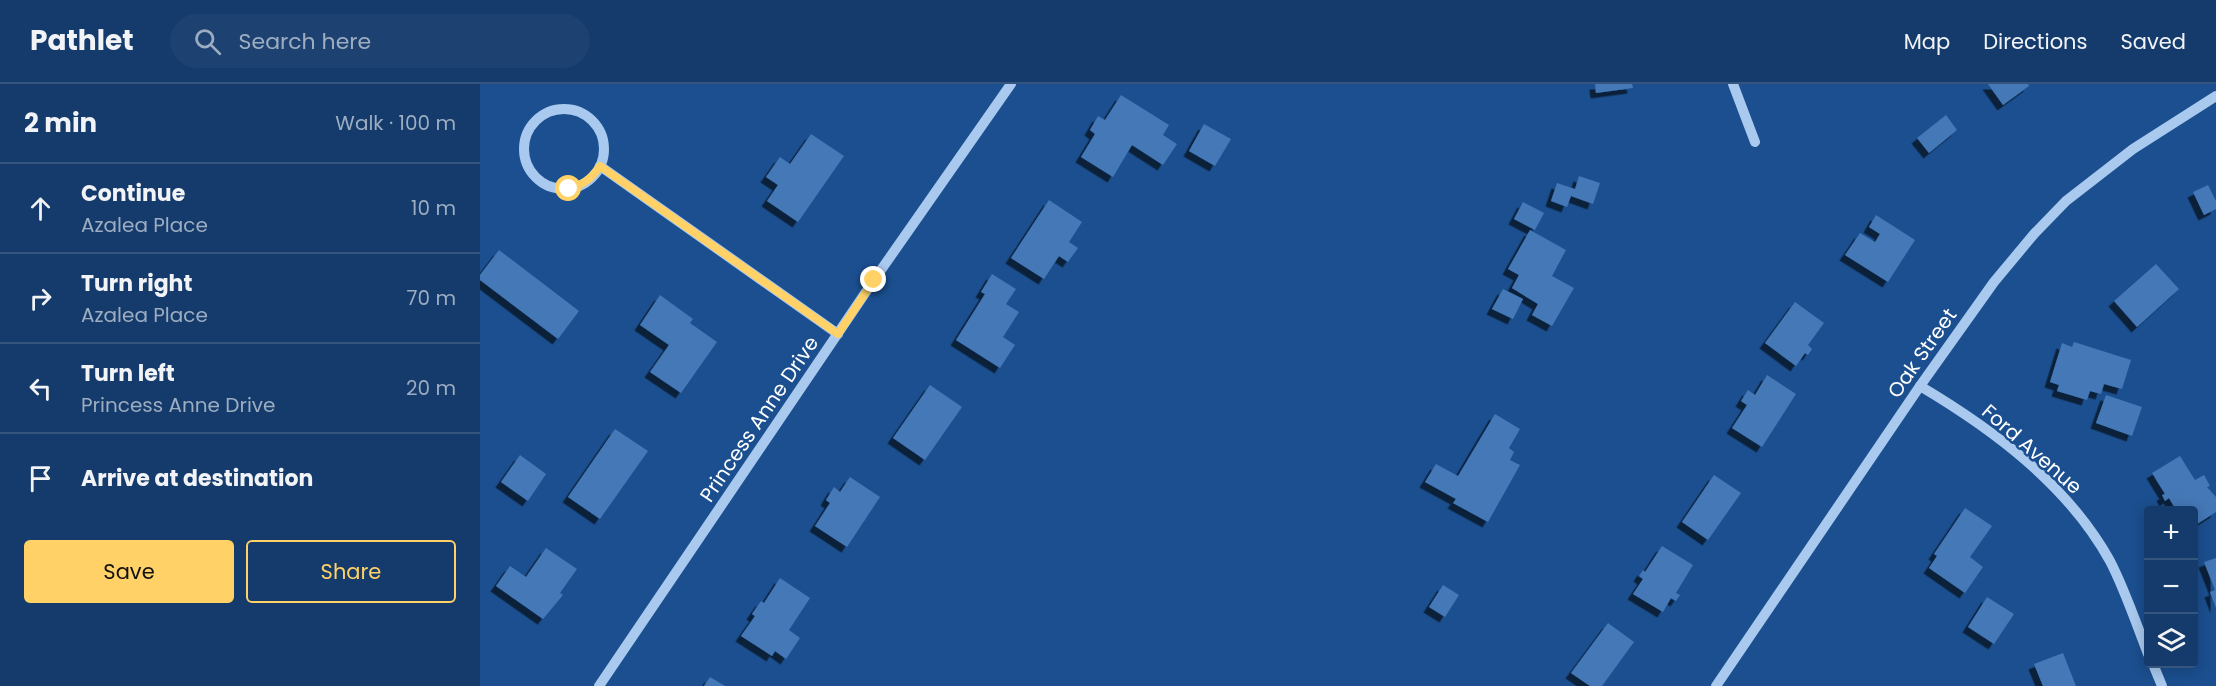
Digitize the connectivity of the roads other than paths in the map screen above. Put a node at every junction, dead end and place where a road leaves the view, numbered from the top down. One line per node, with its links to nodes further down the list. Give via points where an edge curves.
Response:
1 (1011, 84): 6 (street, Princess Anne Drive)
2 (1732, 84): 4 (street)
3 (2216, 96): 7 (street, Oak Street, via 2133,149 2066,201 1994,282)
4 (1755, 142)
5 (600, 166): 5 (street, via 603,140 589,117 563,108 538,117 529,128 524,140 526,165 544,184 569,189 582,185); 6 (street)
6 (838, 334): 10 (street, Princess Anne Drive)
7 (1920, 386): 8 (street, Ford Avenue, via 2004,443 2062,494 2089,526 2111,563); 11 (street, Oak Street)
8 (2144, 644)
9 (2155, 668): 12 (street)
10 (599, 686)
11 (1716, 686)
12 (2162, 686)

